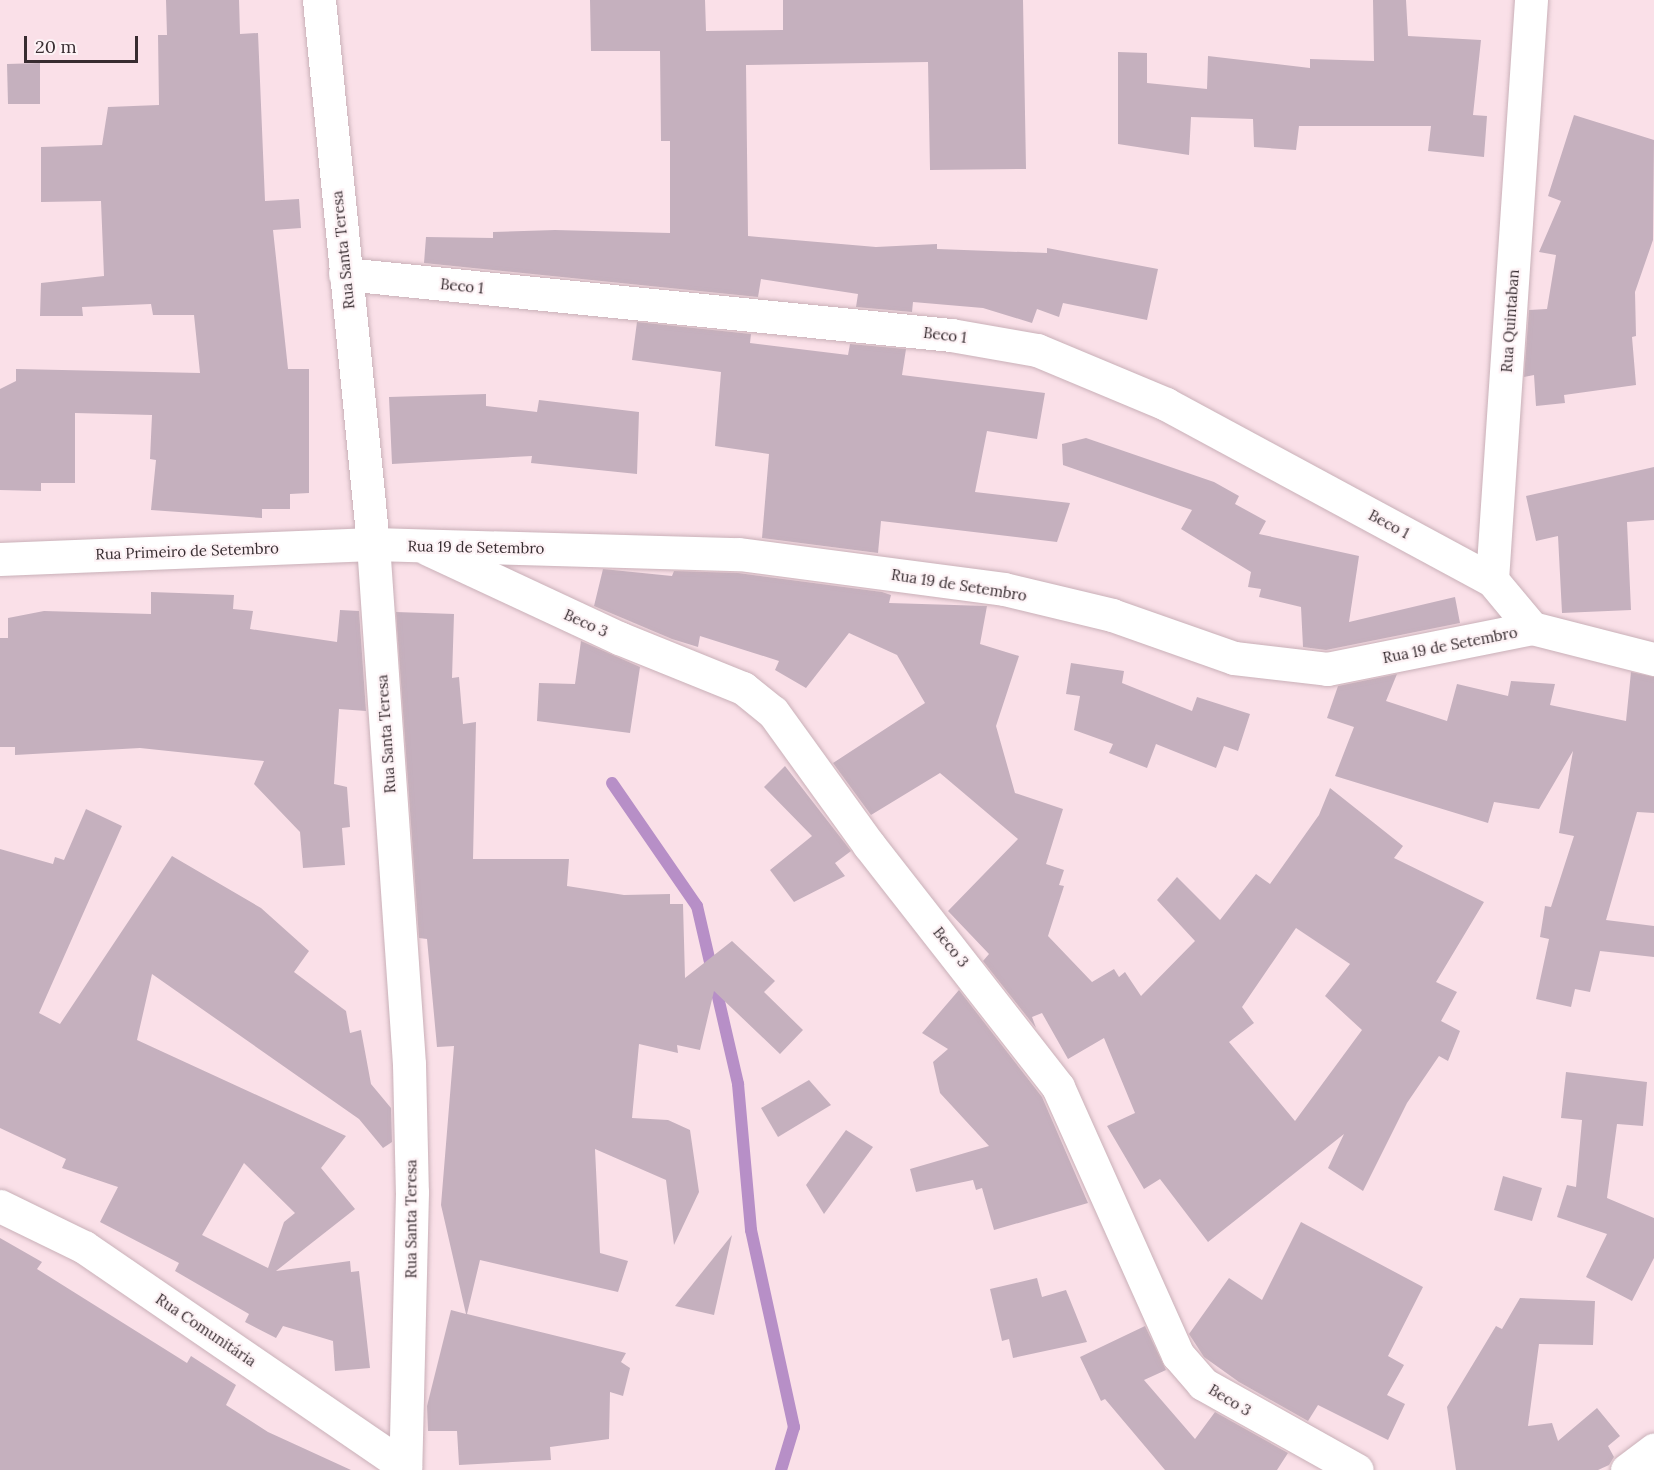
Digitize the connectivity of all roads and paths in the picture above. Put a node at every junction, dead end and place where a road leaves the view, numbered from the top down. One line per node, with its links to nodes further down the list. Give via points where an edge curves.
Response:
1 (320, 0): 3 (street, Rua Santa Teresa)
2 (1531, 0): 7 (street, Rua Quintaban)
3 (345, 274): 4 (street, Rua Santa Teresa); 7 (street, Beco 1, via 951,335 1037,350 1166,404)
4 (373, 544): 5 (street, Rua 19 de Setembro); 6 (street, Rua Primeiro de Setembro); 12 (street, Rua Santa Teresa, via 409,1064 412,1192)
5 (422, 546): 8 (street, Rua 19 de Setembro, via 739,554 981,586 1112,615 1234,658 1327,669); 13 (street, Beco 3, via 608,633 743,688 773,712 869,845 1032,1046 1058,1087 1178,1355 1203,1384)
6 (0, 559)
7 (1492, 579): 8 (street)
8 (1532, 628): 9 (street)
9 (1654, 659)
10 (0, 1206): 12 (street, Rua Comunitária, via 84,1247)
11 (1654, 1450): 14 (street)
12 (405, 1468)
13 (1358, 1470)
14 (1627, 1470)

